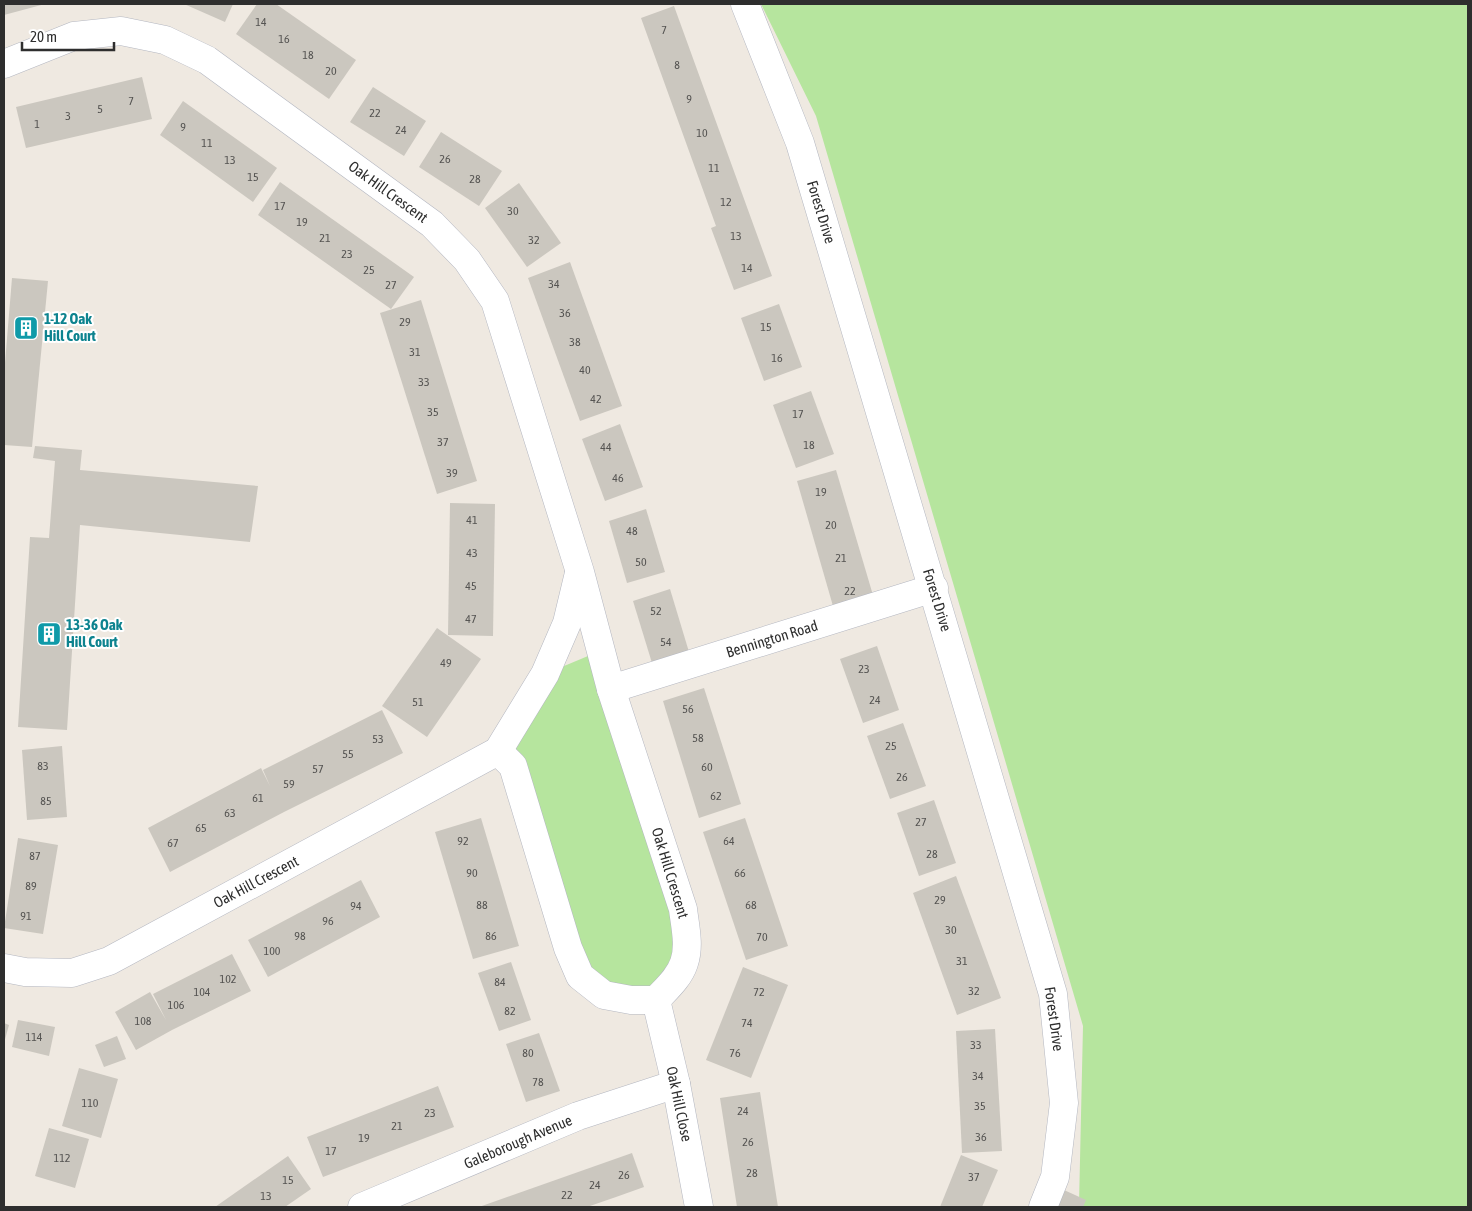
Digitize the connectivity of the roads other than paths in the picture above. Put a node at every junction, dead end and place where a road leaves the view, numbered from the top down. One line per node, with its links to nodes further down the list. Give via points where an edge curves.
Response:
1 (745, 4): 4 (street, Forest Drive, via 800,143)
2 (4, 64): 3 (street, Oak Hill Crescent, via 74,36 121,31 165,40 207,60 432,224 467,260 495,301)
3 (580, 572): 5 (street, Oak Hill Crescent); 6 (street, via 567,623 545,674)
4 (934, 588): 5 (street, Bennington Road); 12 (street, Forest Drive, via 1053,994 1064,1103 1055,1176)
5 (611, 689): 8 (street, Oak Hill Crescent, via 683,909 687,936 684,963 673,982)
6 (498, 751): 7 (street, Oak Hill Crescent, via 109,961 72,972 25,972); 8 (street, via 513,766 568,948 580,976 604,995)
7 (4, 968)
8 (656, 1000): 9 (street, Oak Hill Close)
9 (676, 1084): 10 (street, Galeborough Avenue, via 578,1116); 11 (street, Oak Hill Close)
10 (362, 1207)
11 (699, 1207)
12 (1043, 1207)

